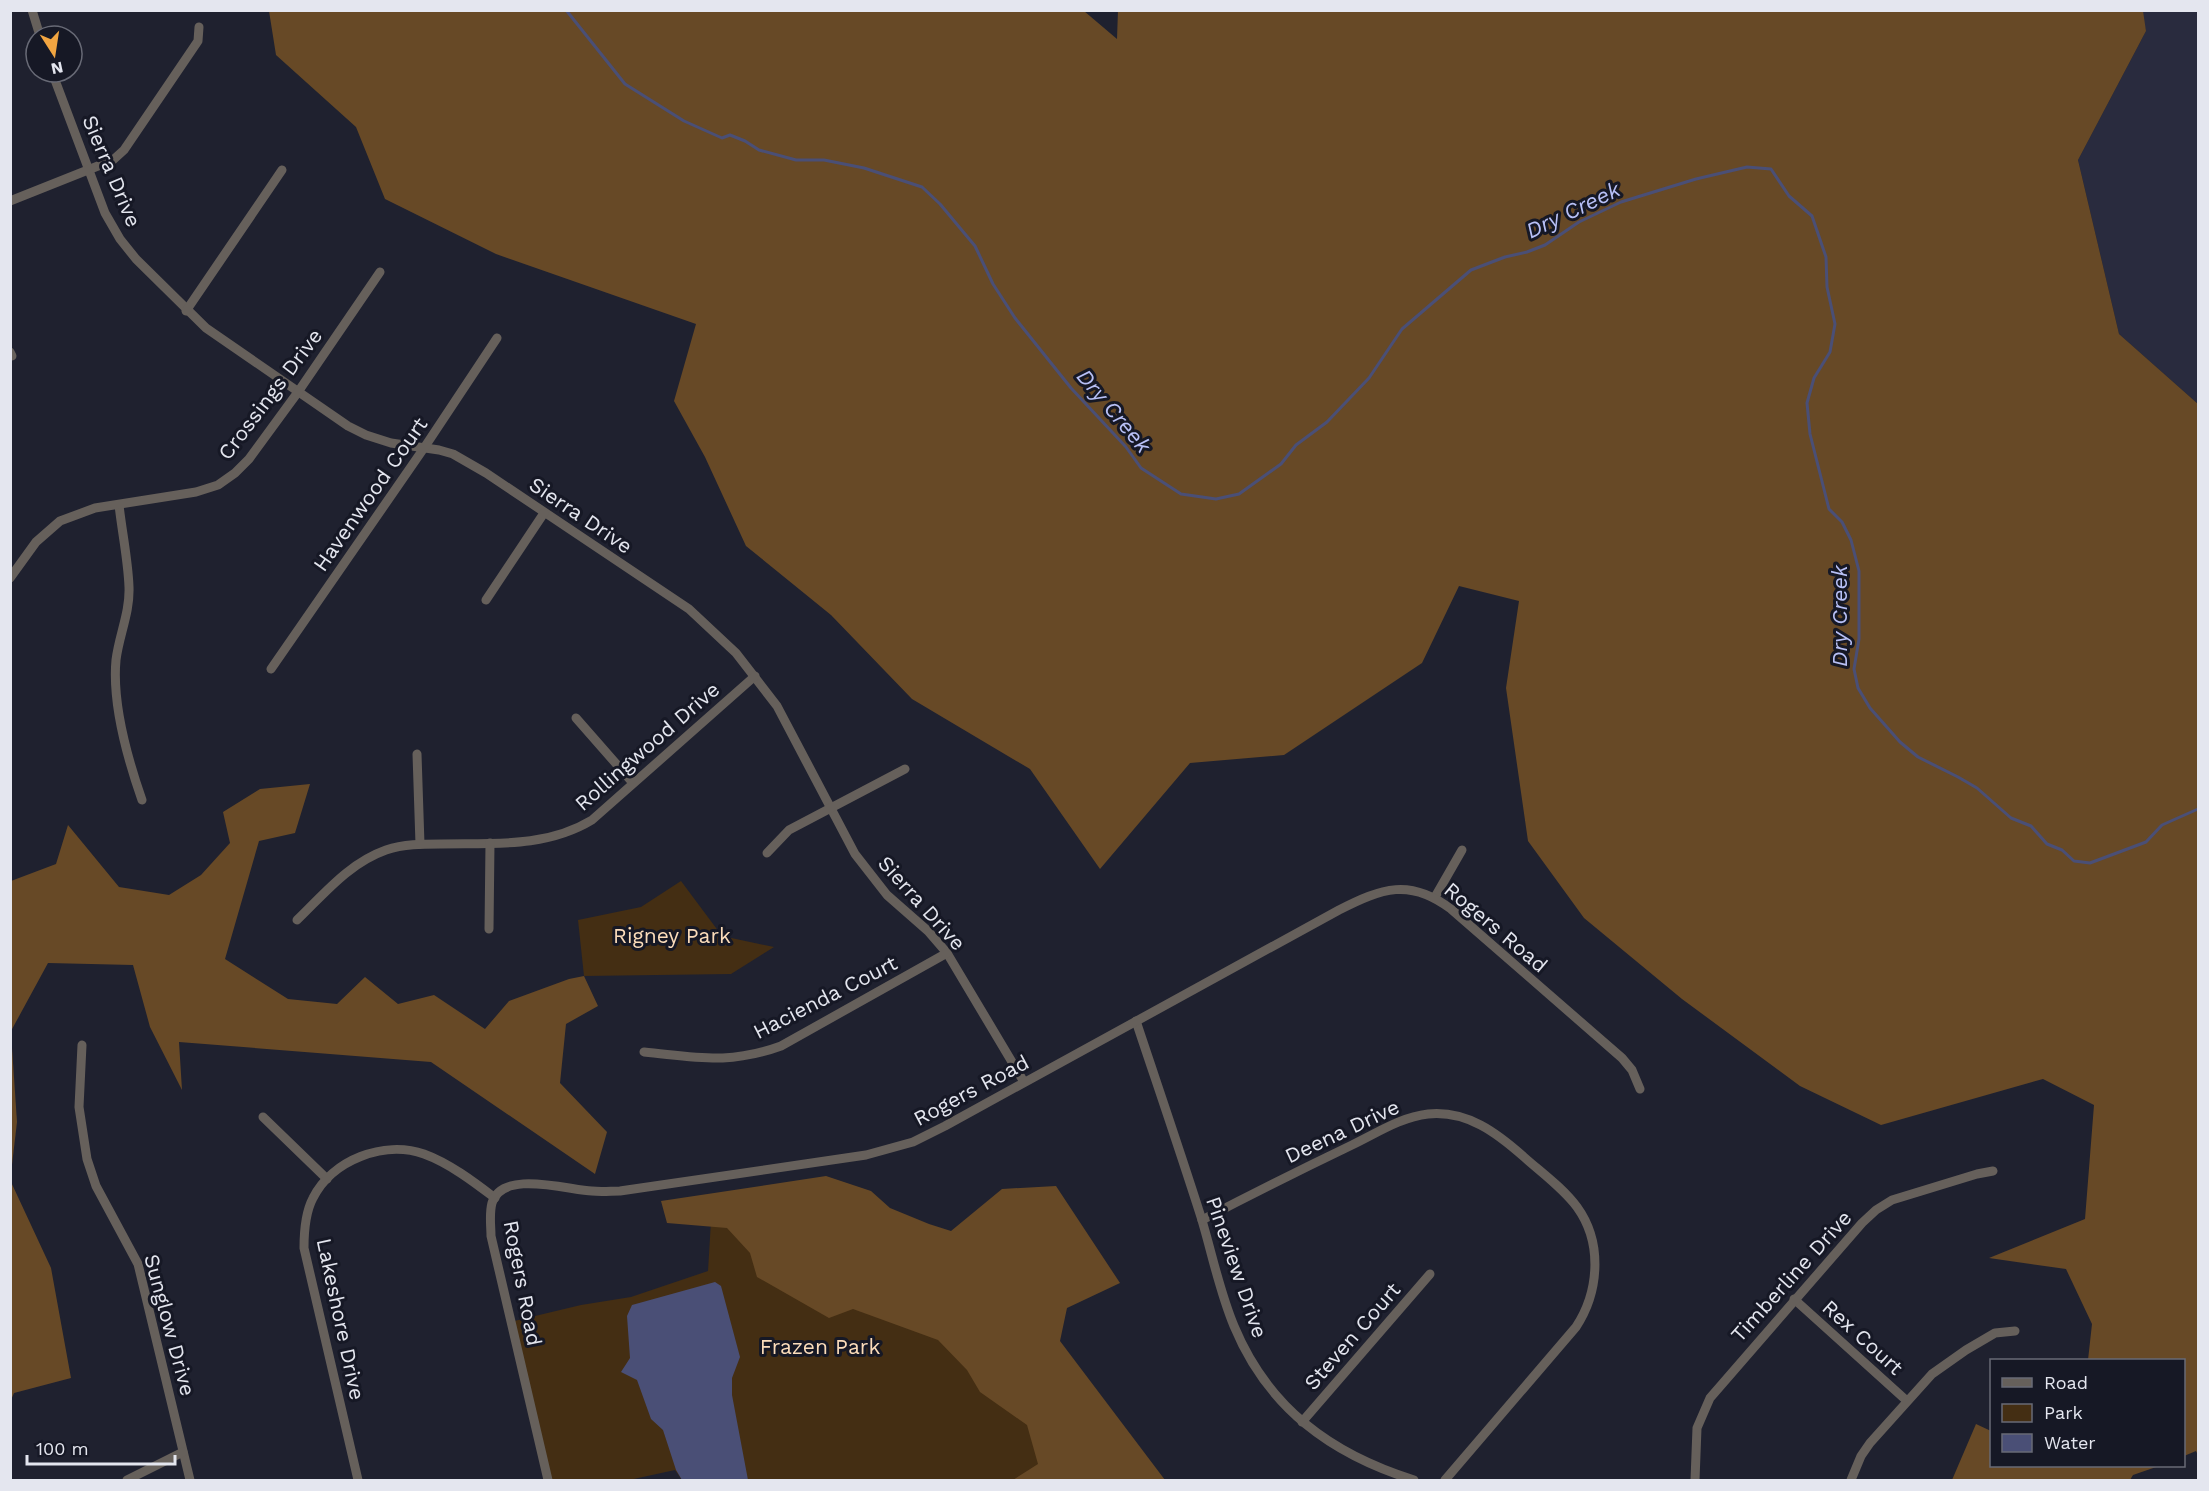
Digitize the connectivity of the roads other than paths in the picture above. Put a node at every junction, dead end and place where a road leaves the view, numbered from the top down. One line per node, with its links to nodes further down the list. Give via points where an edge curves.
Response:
1 (199, 27): 3 (street, via 198,41 124,150 114,160)
2 (57, 84): 3 (street, Sierra Drive)
3 (90, 169): 5 (street); 7 (street, Sierra Drive, via 105,213 120,239)
4 (282, 170): 7 (street)
5 (10, 201)
6 (380, 272): 9 (street, Crossings Drive)
7 (186, 310): 9 (street, Sierra Drive)
8 (497, 338): 10 (street, Havenwood Court)
9 (298, 392): 10 (street, Sierra Drive, via 366,435 391,444); 11 (street, Crossings Drive, via 249,459 218,485)
10 (424, 448): 12 (street, Sierra Drive, via 464,460); 15 (street, Havenwood Court)
11 (119, 505): 13 (street, Crossings Drive, via 81,511 60,521 36,542); 21 (street, via 129,586 116,684 127,752)
12 (544, 513): 14 (street); 16 (street, Sierra Drive, via 688,609)
13 (10, 578)
14 (486, 600)
15 (271, 669)
16 (755, 676): 20 (street, Rollingwood Drive); 22 (street, Sierra Drive, via 777,706)
17 (576, 718): 20 (street)
18 (417, 754): 24 (street)
19 (905, 770): 22 (street)
20 (633, 783): 23 (street, Rollingwood Drive, via 580,828 533,842)
21 (142, 801)
22 (831, 807): 26 (street, via 789,830); 30 (street, Sierra Drive, via 874,881)
23 (490, 843): 24 (street, Rollingwood Drive); 29 (street)
24 (420, 844): 28 (street, Rollingwood Drive, via 392,848 362,861)
25 (1462, 850): 27 (street)
26 (767, 853)
27 (1435, 897): 31 (street, Rogers Road, via 1405,889 1361,899); 35 (street, Rogers Road, via 1622,1058)
28 (297, 920)
29 (489, 928)
30 (947, 953): 33 (street, Hacienda Court, via 764,1052 727,1059); 34 (street, Sierra Drive)
31 (1136, 1022): 34 (street, Rogers Road); 40 (street, Pineview Drive)
32 (82, 1045): 46 (street, Sunglow Drive, via 79,1107 87,1159 96,1186 138,1264)
33 (644, 1052)
34 (1024, 1083): 39 (street, Rogers Road, via 914,1142 866,1155 620,1191 528,1183 505,1189)
35 (1640, 1089)
36 (263, 1117): 38 (street)
37 (1993, 1171): 42 (street, Timberline Drive, via 1892,1200 1876,1210)
38 (327, 1179): 39 (street, Lakeshore Drive, via 354,1159 380,1150 405,1150 444,1164); 49 (street, Lakeshore Drive, via 309,1205 304,1248)
39 (495, 1197): 50 (street, Rogers Road, via 490,1223 493,1247)
40 (1202, 1220): 45 (street, Pineview Drive, via 1222,1294 1242,1345 1268,1386); 52 (street, Deena Drive, via 1394,1124 1429,1114 1461,1117 1490,1129 1578,1208 1593,1245 1596,1266 1588,1305 1576,1327)
41 (1430, 1274): 45 (street, Steven Court)
42 (1794, 1299): 44 (street, Rex Court); 53 (street, Timberline Drive, via 1710,1398 1697,1428)
43 (2015, 1331): 44 (street, via 1995,1333 1966,1350 1932,1374)
44 (1907, 1401): 54 (street, via 1866,1450)
45 (1302, 1422): 51 (street, Pineview Drive, via 1337,1448)
46 (183, 1452): 47 (street); 48 (street, Sunglow Drive)
47 (127, 1480)
48 (190, 1480)
49 (358, 1480)
50 (548, 1480)
51 (1414, 1480)
52 (1445, 1480)
53 (1695, 1480)
54 (1851, 1480)

